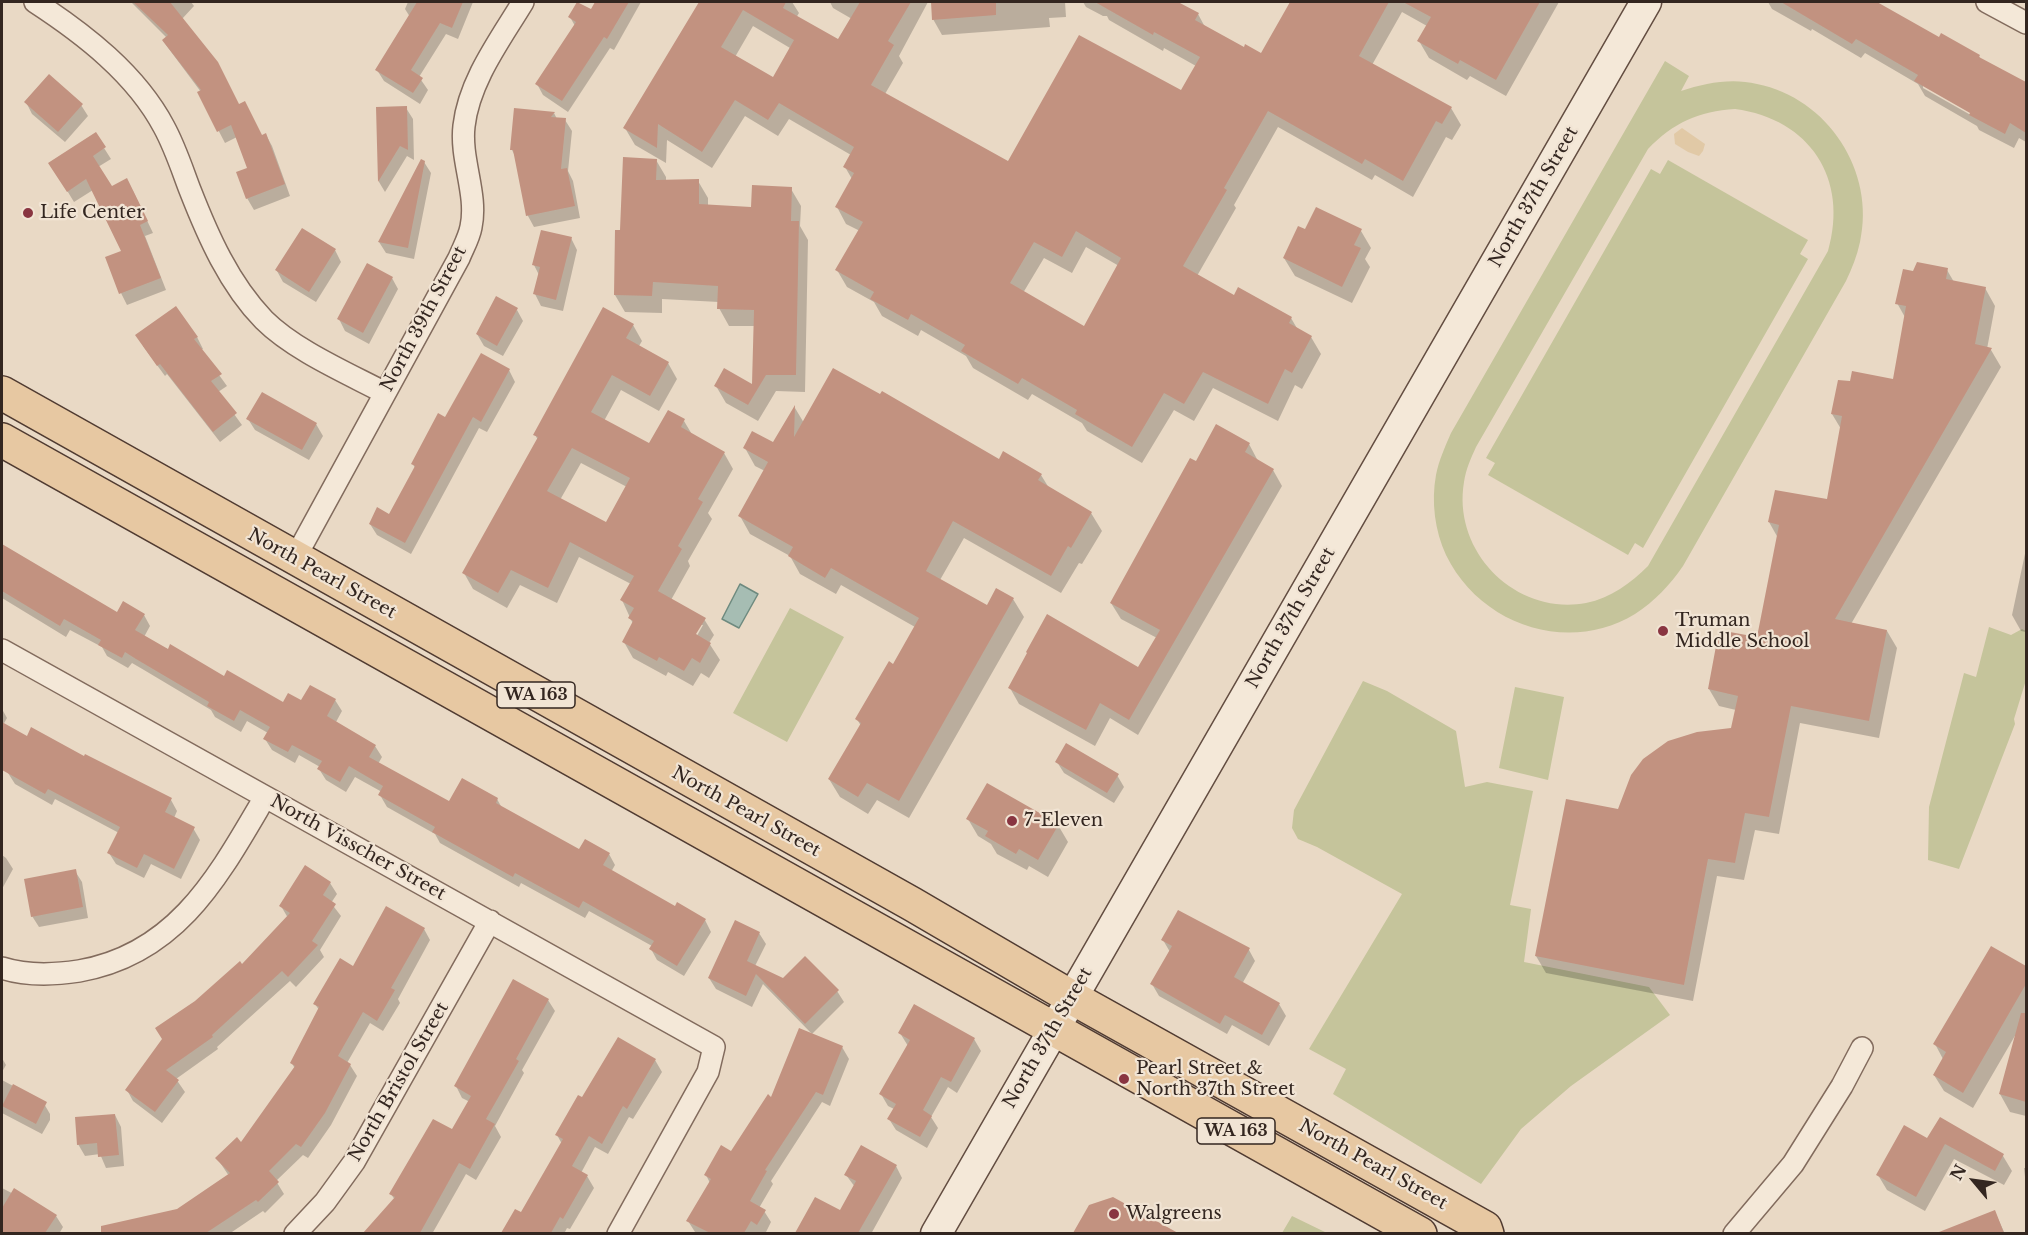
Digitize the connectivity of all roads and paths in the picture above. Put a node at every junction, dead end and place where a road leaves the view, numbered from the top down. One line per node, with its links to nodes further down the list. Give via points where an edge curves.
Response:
1 (35, 2): 7 (street, via 92,42 152,106 169,136 217,252 238,289 259,314 292,341)
2 (523, 2): 7 (street, North 39th Street, via 489,59 466,112 463,144 471,228 459,258)
3 (1646, 2): 14 (street, North 37th Street)
4 (1987, 2): 5 (street)
5 (2026, 23)
6 (2, 393): 9 (main road, North Pearl Street / WA 163)
7 (385, 393): 9 (street, North 39th Street)
8 (2, 440): 15 (main road, North Pearl Street / WA 163)
9 (295, 558): 14 (main road, North Pearl Street / WA 163)
10 (2, 651): 11 (street, North Visscher Street)
11 (265, 796): 12 (street, North Visscher Street); 13 (street, via 199,901 155,940 113,962 58,974)
12 (490, 921): 17 (street, North Bristol Street, via 354,1162); 18 (street, North Visscher Street, via 714,1047 708,1072)
13 (2, 968)
14 (1071, 997): 15 (street, North 37th Street); 21 (main road, North Pearl Street / WA 163, via 1479,1224)
15 (1052, 1029): 19 (street, North 37th Street); 20 (main road, North Pearl Street / WA 163)
16 (1862, 1048): 22 (street, via 1793,1164)
17 (296, 1233)
18 (618, 1233)
19 (936, 1233)
20 (1420, 1233)
21 (1487, 1233)
22 (1734, 1233)

